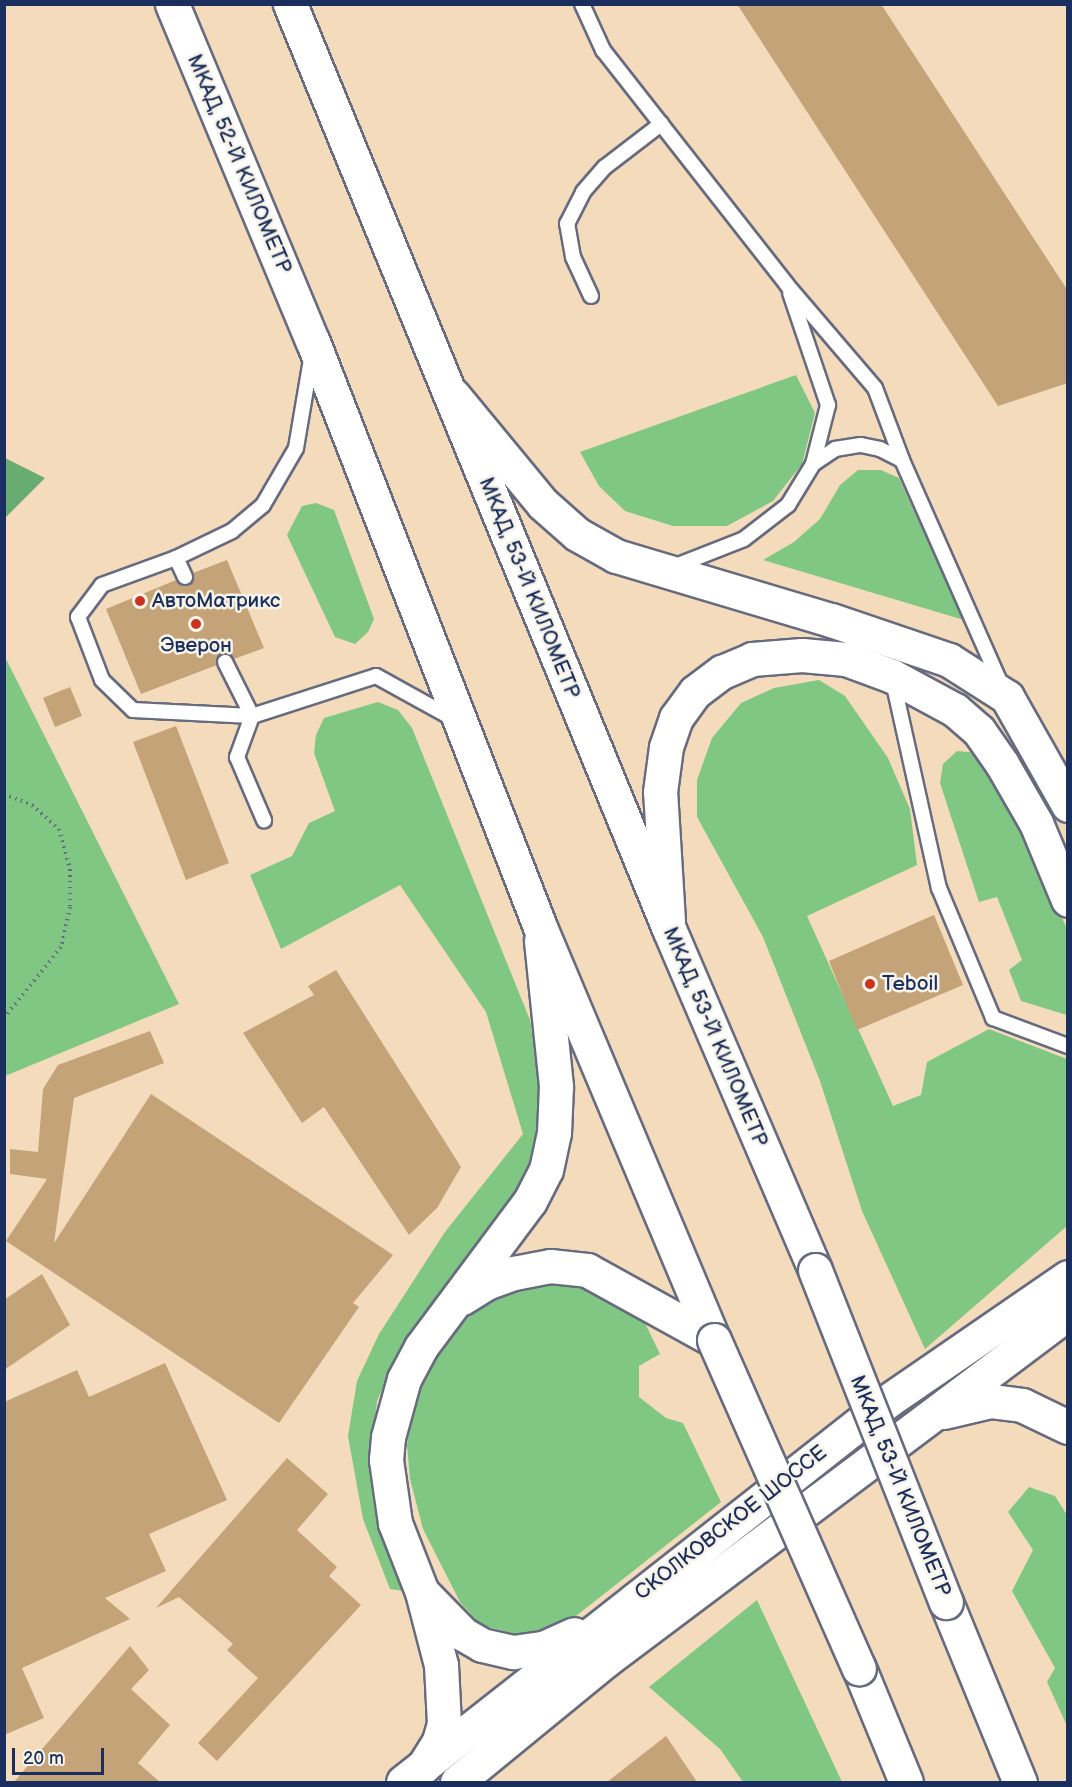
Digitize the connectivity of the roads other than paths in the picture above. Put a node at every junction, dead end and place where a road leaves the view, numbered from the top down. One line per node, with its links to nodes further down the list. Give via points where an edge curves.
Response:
1 (172, 4): 7 (main road, МКАД, 52-Й КИЛОМЕТР)
2 (290, 4): 8 (main road, МКАД, 53-Й КИЛОМЕТР)
3 (582, 4): 4 (lane, via 603,50)
4 (661, 124): 5 (lane); 6 (lane, via 605,167 583,192 567,224 573,257)
5 (787, 285): 9 (lane, via 875,388); 10 (lane, via 828,405)
6 (591, 296)
7 (310, 333): 11 (lane, via 296,448 263,505 232,531); 18 (main road)
8 (446, 387): 12 (main road, via 543,504 577,534 616,556); 23 (main road, МКАД, 53-Й КИЛОМЕТР)
9 (902, 460): 10 (lane, via 861,445 835,449); 16 (lane)
10 (813, 464): 12 (lane, via 788,505 744,539)
11 (176, 558): 13 (lane); 17 (lane, via 102,585 78,616 102,680 133,710)
12 (664, 571): 16 (main road, via 831,620 949,660)
13 (184, 577)
14 (225, 662): 17 (lane)
15 (892, 676): 21 (main road, via 955,710 979,731 1036,823); 23 (main road, via 846,659 802,655 752,659 722,672 695,692 676,718 669,737 660,792); 24 (lane, via 939,888 993,1018)
16 (1007, 697): 19 (main road)
17 (252, 716): 18 (lane, via 376,676); 20 (lane, via 237,757)
18 (457, 721): 22 (main road)
19 (1068, 805)
20 (264, 820)
21 (1068, 900)
22 (540, 927): 26 (main road, via 556,1086 554,1133 546,1170 530,1201); 27 (main road)
23 (669, 929): 35 (main road, МКАД, 53-Й КИЛОМЕТР, bridge, via 814,1270)
24 (1068, 1046)
25 (1065, 1285): 28 (main road, СКОЛКОВСКОЕ ШОССЕ); 31 (main road, СКОЛКОВСКОЕ ШОССЕ, via 889,1400)
26 (455, 1302): 27 (main road, via 486,1283 514,1273 550,1266 587,1270); 30 (main road, via 421,1347 404,1379 394,1405 387,1449 395,1523)
27 (714, 1340): 34 (main road, bridge)
28 (930, 1415): 29 (main road, via 991,1401 1022,1405); 33 (main road, СКОЛКОВСКОЕ ШОССЕ, via 606,1660)
29 (1068, 1428)
30 (422, 1592): 31 (main road, via 463,1634 482,1645 513,1652 543,1648); 32 (main road, via 441,1665 444,1702 439,1741)
31 (606, 1620): 32 (main road, СКОЛКОВСКОЕ ШОССЕ)
32 (413, 1775)
33 (456, 1782)
34 (906, 1782)
35 (1020, 1782)

